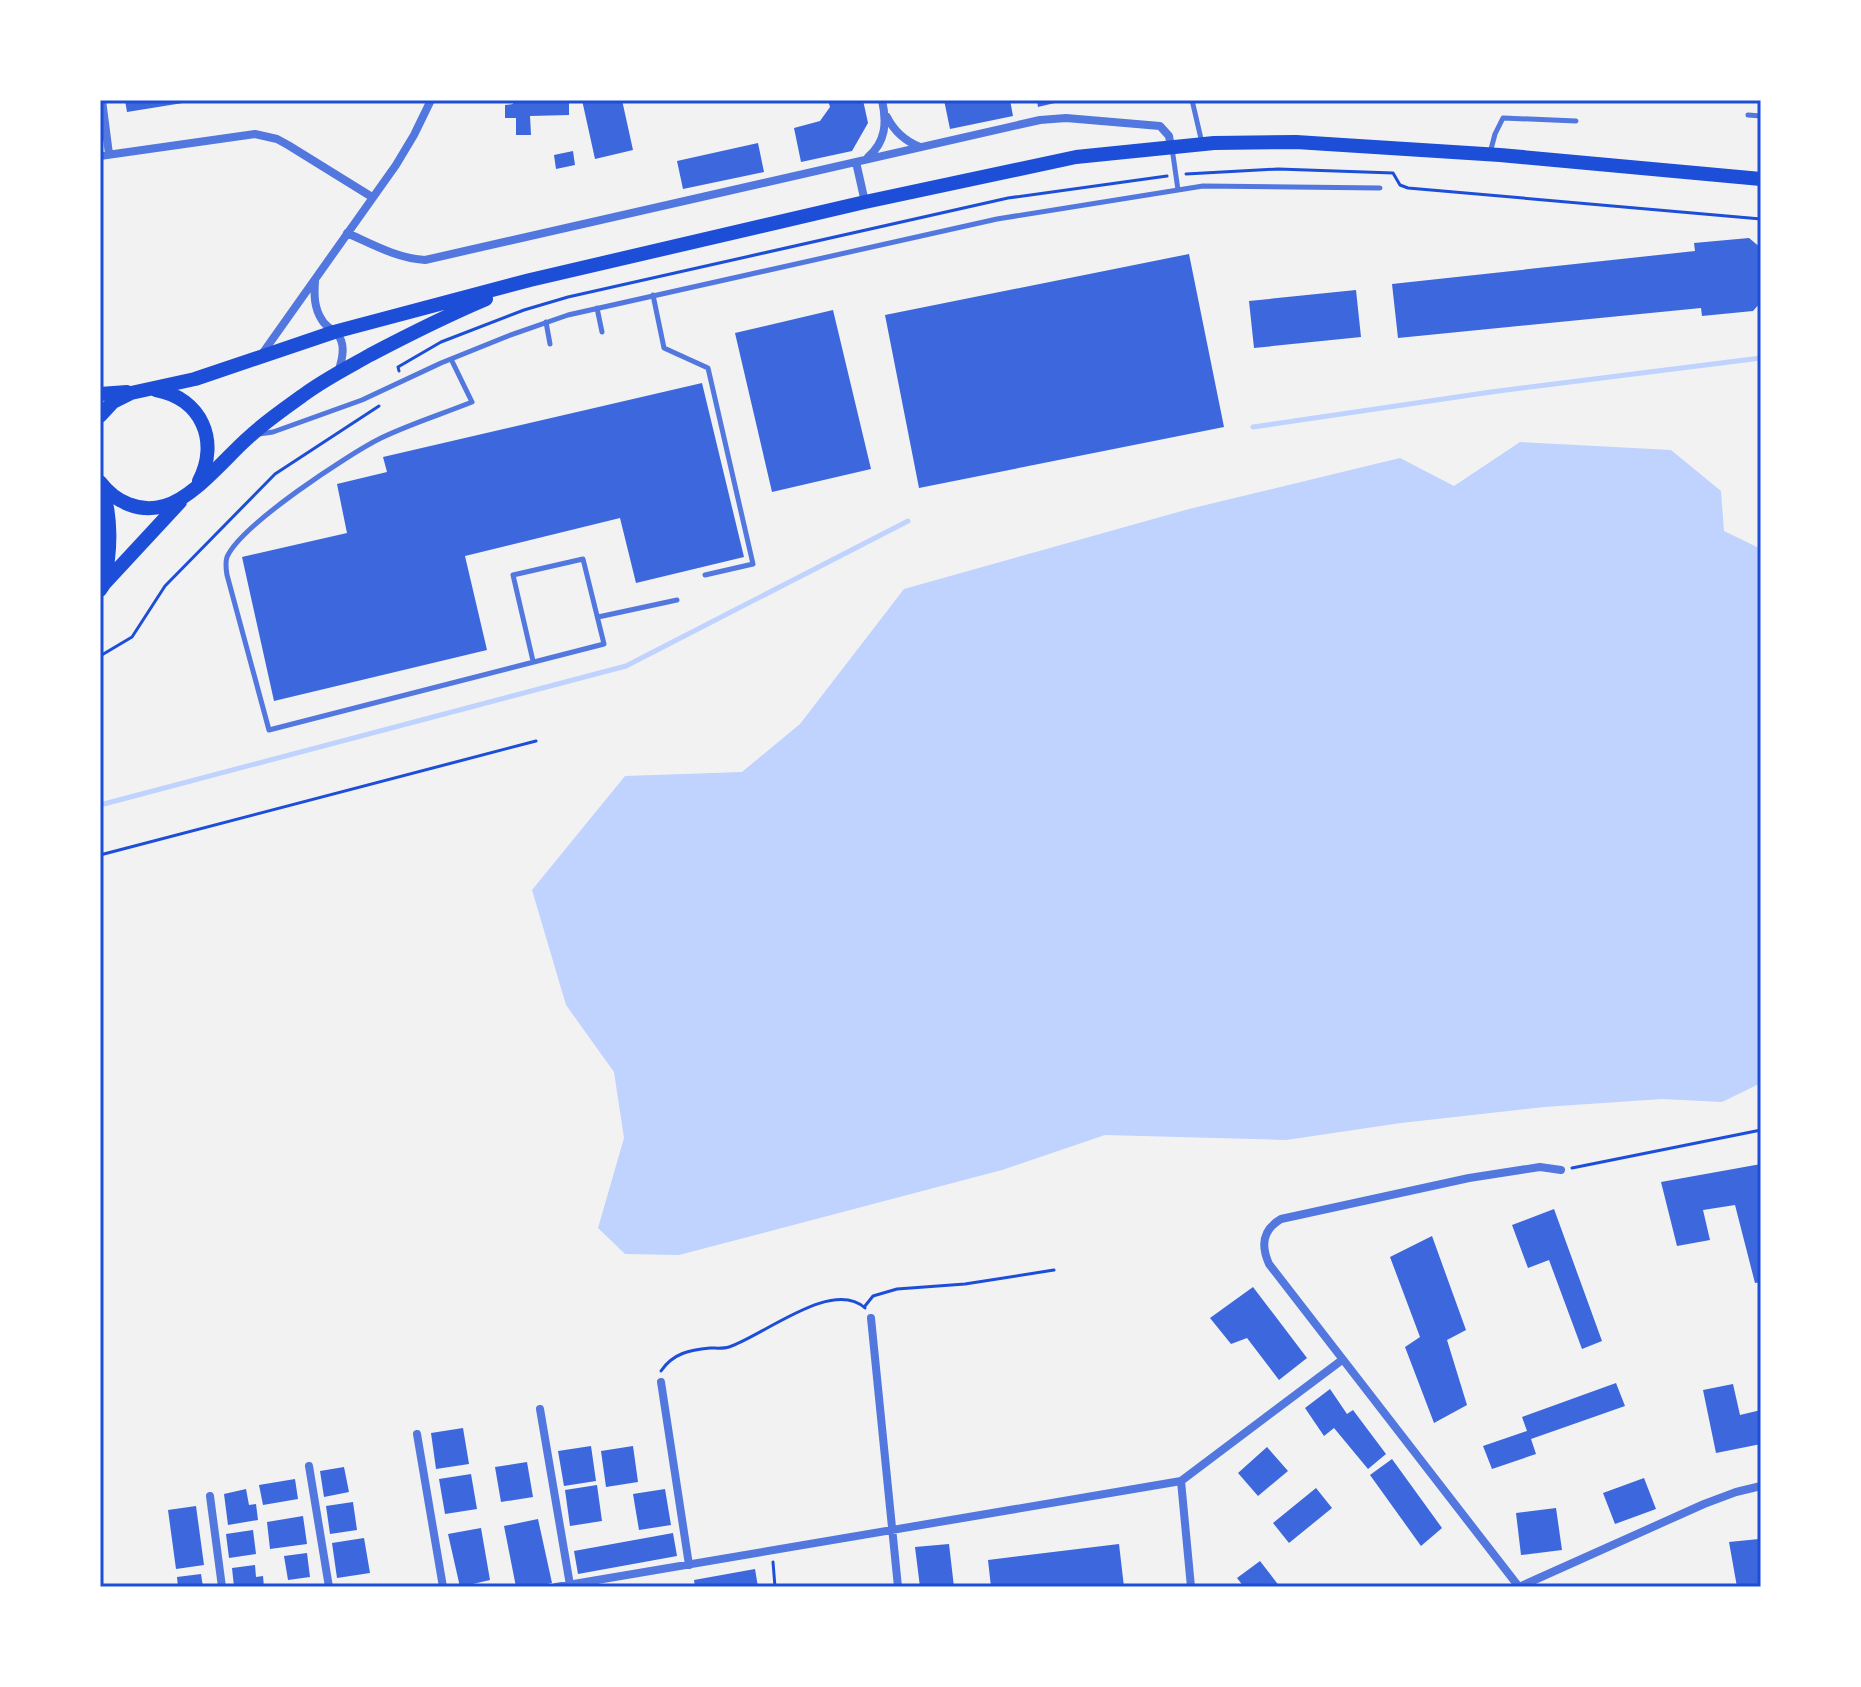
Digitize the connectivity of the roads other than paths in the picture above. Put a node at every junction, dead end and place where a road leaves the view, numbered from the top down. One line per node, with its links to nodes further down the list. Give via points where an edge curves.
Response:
1 (102, 100): 13 (street)
2 (431, 100): 18 (street, via 405,151)
3 (882, 100): 5 (street)
4 (1192, 100): 9 (lane)
5 (885, 113): 10 (street, via 896,131); 14 (street, via 881,141)
6 (1748, 115): 7 (lane)
7 (1761, 116)
8 (1576, 121): 12 (lane, via 1503,118)
9 (1202, 144): 11 (main road); 12 (main road, via 1296,142)
10 (920, 147): 11 (street, via 1066,118 1160,126); 14 (street)
11 (1171, 147): 17 (lane); 19 (main road, via 1076,157)
12 (1489, 154): 15 (main road)
13 (105, 155): 18 (street, via 255,134 277,139)
14 (860, 161): 19 (street); 20 (street, via 425,260 396,255)
15 (1761, 179)
16 (1380, 188): 17 (lane)
17 (1178, 190): 23 (lane, via 997,219)
18 (372, 197): 20 (street)
19 (865, 202): 21 (main road)
20 (347, 233): 22 (street)
21 (530, 280): 26 (main road); 31 (main road, via 429,324)
22 (315, 281): 26 (street, via 316,309); 29 (street)
23 (653, 295): 24 (lane); 38 (lane, via 664,348 708,368 753,564)
24 (597, 308): 25 (lane); 27 (lane)
25 (546, 322): 28 (lane); 30 (lane)
26 (334, 332): 29 (main road); 31 (street, via 343,348)
27 (602, 332)
28 (550, 344)
29 (259, 358): 32 (main road)
30 (451, 359): 35 (lane, via 362,400); 42 (lane, via 472,402 381,438 326,471 260,521 226,560 269,730)
31 (337, 373): 35 (main road)
32 (142, 390): 33 (main road); 34 (main road, via 118,399); 37 (main road, via 178,397 203,424 208,458)
33 (100, 394)
34 (100, 416)
35 (250, 436): 37 (main road)
36 (100, 482): 37 (main road, via 122,502 145,508 171,504); 39 (main road, via 110,533)
37 (191, 491): 39 (main road)
38 (705, 575)
39 (102, 587)
40 (677, 600): 41 (lane)
41 (598, 617): 42 (lane, via 604,644); 42 (lane, via 583,559 513,575)
42 (533, 661)
43 (1561, 1170): 45 (street, via 1540,1167 1469,1178 1272,1224 1264,1242 1269,1264)
44 (871, 1318): 53 (street)
45 (1342, 1360): 50 (street); 62 (street)
46 (661, 1382): 54 (street)
47 (540, 1409): 55 (street)
48 (417, 1434): 58 (street)
49 (309, 1466): 57 (street)
50 (1181, 1481): 53 (street); 61 (street)
51 (1761, 1486): 62 (street, via 1704,1504)
52 (210, 1496): 56 (street)
53 (892, 1530): 54 (street); 60 (street)
54 (689, 1565): 55 (street)
55 (570, 1585): 59 (street)
56 (222, 1587)
57 (329, 1587)
58 (443, 1587)
59 (556, 1587)
60 (898, 1587)
61 (1191, 1587)
62 (1519, 1587)

